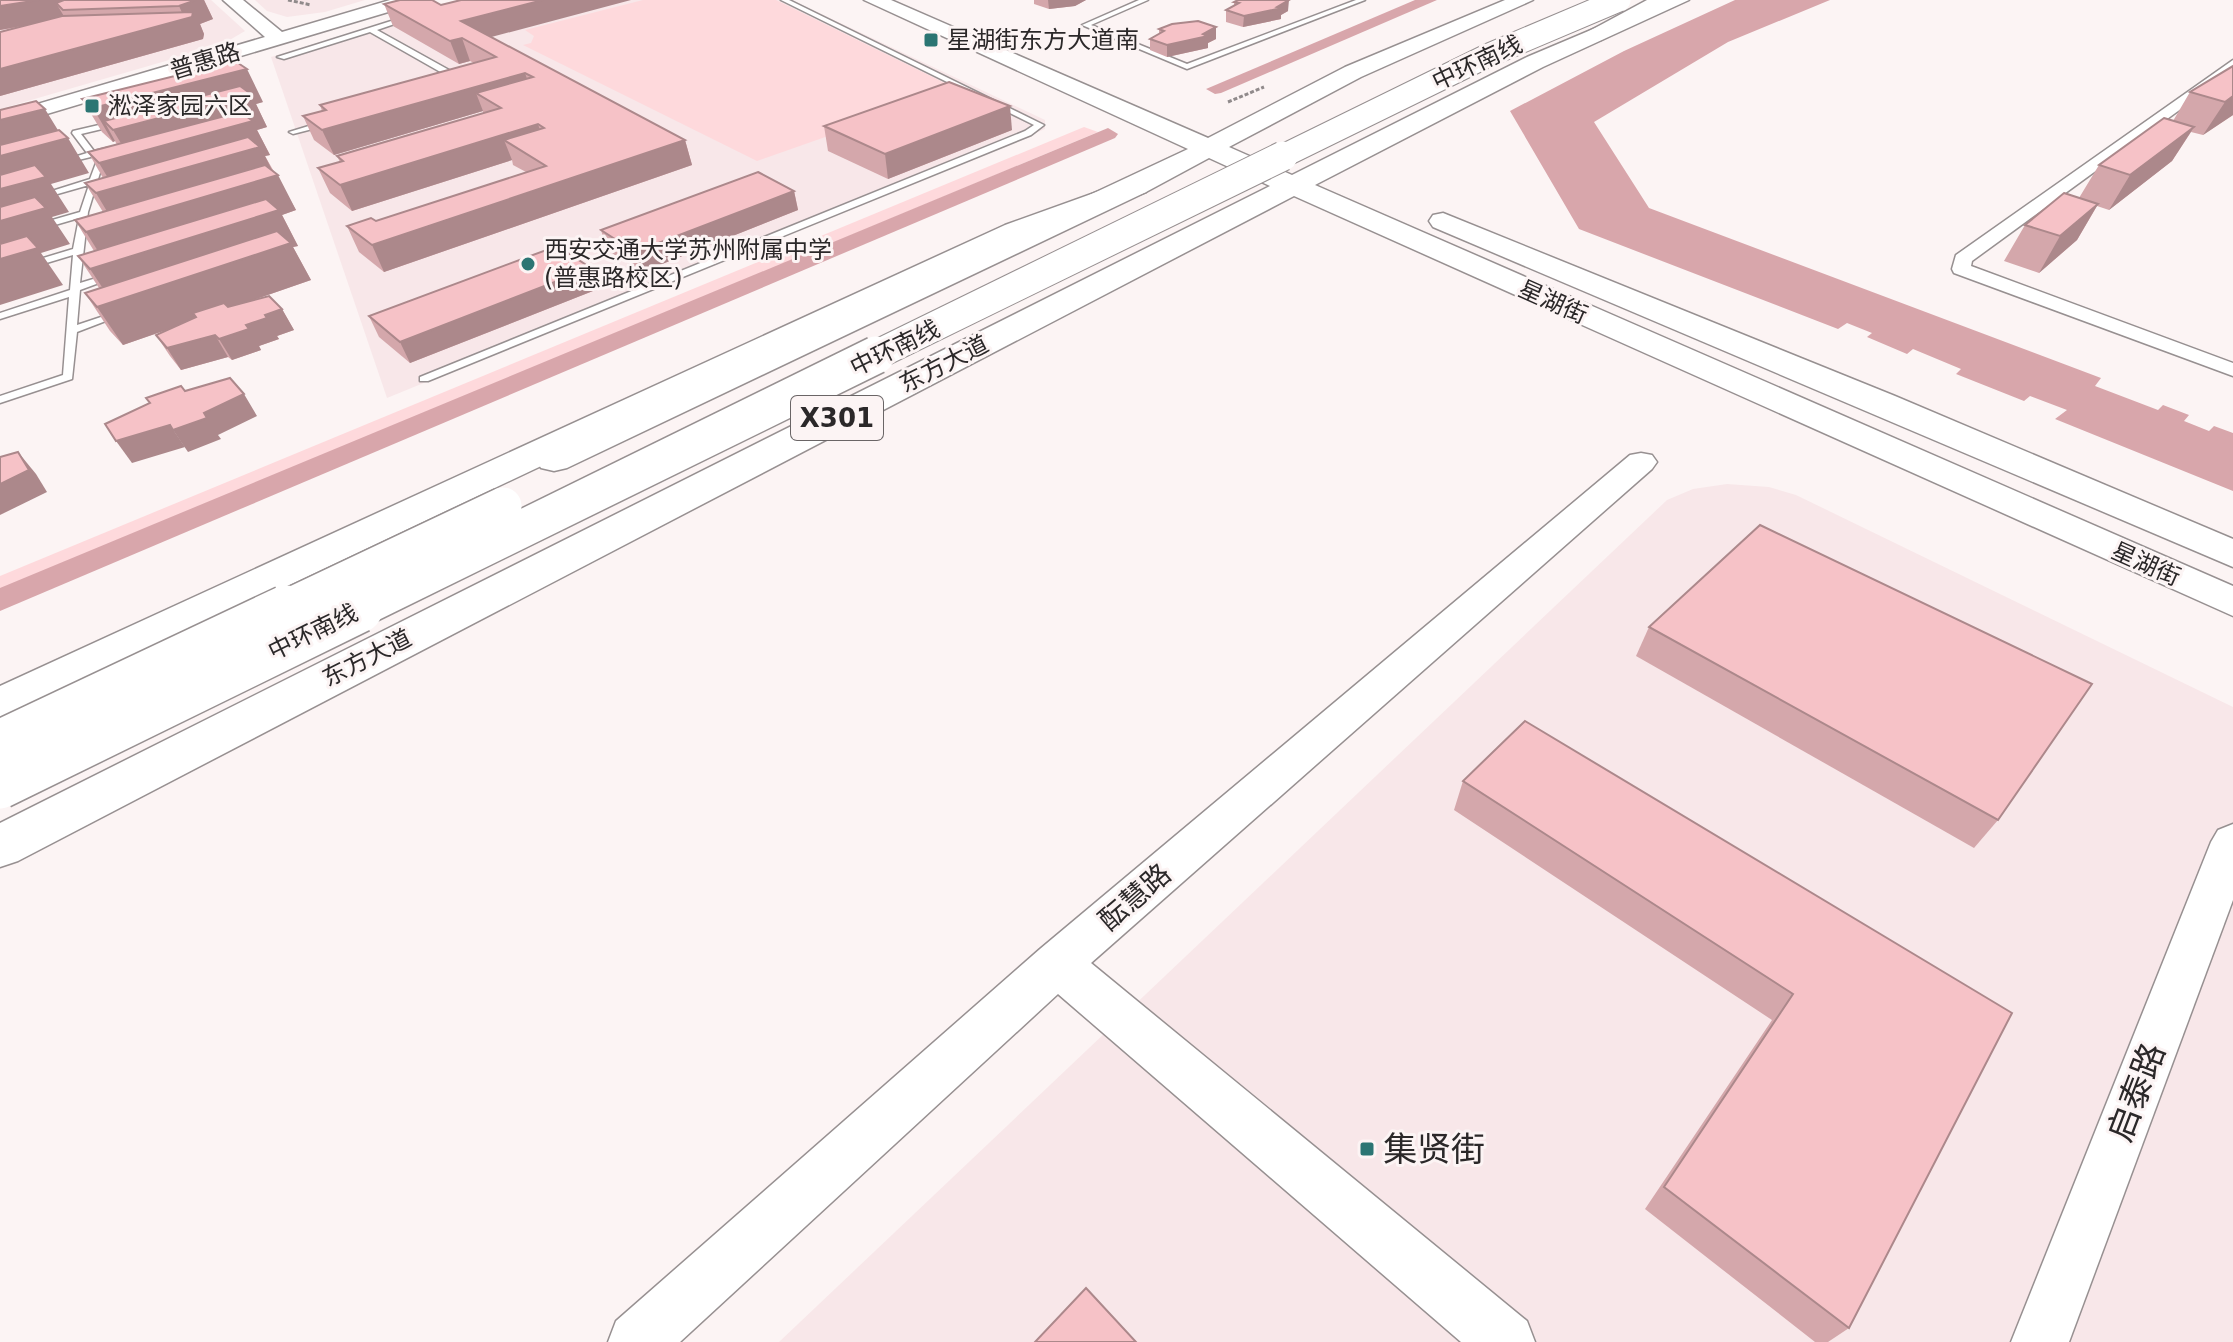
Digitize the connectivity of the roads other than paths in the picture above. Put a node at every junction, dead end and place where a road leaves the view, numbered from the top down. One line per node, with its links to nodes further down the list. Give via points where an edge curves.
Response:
1 (232, 0): 15 (street)
2 (784, 0): 44 (lane, via 1040,125)
3 (874, 0): 21 (main road, 星湖街)
4 (922, 0): 21 (main road, 星湖街)
5 (1145, 0): 6 (lane, via 1085,25 1187,67)
6 (1362, 0)
7 (1523, 0): 21 (main road)
8 (1576, 0): 51 (main road, 中环南线, bridge, via 1462,48)
9 (1619, 0): 52 (main road, 中环南线, bridge, via 1489,55)
10 (1663, 0): 14 (main road)
11 (1679, 0): 14 (main road, 东方大道 / X301)
12 (410, 9): 13 (lane); 15 (street, 普惠路)
13 (371, 29): 15 (lane); 17 (lane, via 455,77)
14 (1593, 35): 28 (main road, 东方大道 / X301)
15 (280, 48): 19 (street, 普惠路)
16 (2233, 64): 43 (street, via 1963,259 1961,269)
17 (446, 89)
18 (339, 119): 22 (lane)
19 (0, 122)
20 (120, 122): 25 (lane, via 76,133)
21 (1210, 129): 28 (main road, 星湖街); 30 (main road)
22 (293, 132)
23 (119, 147): 24 (lane)
24 (104, 151): 25 (lane); 29 (lane)
25 (92, 154): 26 (lane)
26 (46, 167)
27 (108, 179): 29 (lane)
28 (1308, 179): 47 (main road, 星湖街, via 1868,397); 48 (main road, 星湖街); 54 (main road, 东方大道 / X301)
29 (94, 182): 31 (lane); 33 (lane)
30 (1136, 186): 49 (main road, via 1015,231); 50 (main road)
31 (27, 200)
32 (98, 212): 33 (lane)
33 (83, 215): 34 (lane); 36 (lane)
34 (0, 238)
35 (92, 244): 36 (lane)
36 (78, 250): 38 (lane); 39 (lane)
37 (132, 270): 39 (lane)
38 (0, 274)
39 (75, 290): 41 (lane); 42 (lane)
40 (131, 311): 42 (lane)
41 (0, 316)
42 (72, 330): 45 (lane, via 68,377)
43 (2233, 370)
44 (424, 379)
45 (0, 400)
46 (1641, 462): 55 (street, 酝慧路)
47 (2233, 554)
48 (2233, 602)
49 (0, 705)
50 (0, 720)
51 (0, 744)
52 (0, 785)
53 (2233, 842): 58 (street, 启泰路)
54 (0, 846)
55 (1057, 964): 56 (street, 酝慧路); 57 (street)
56 (637, 1342)
57 (1506, 1342)
58 (2040, 1342)

